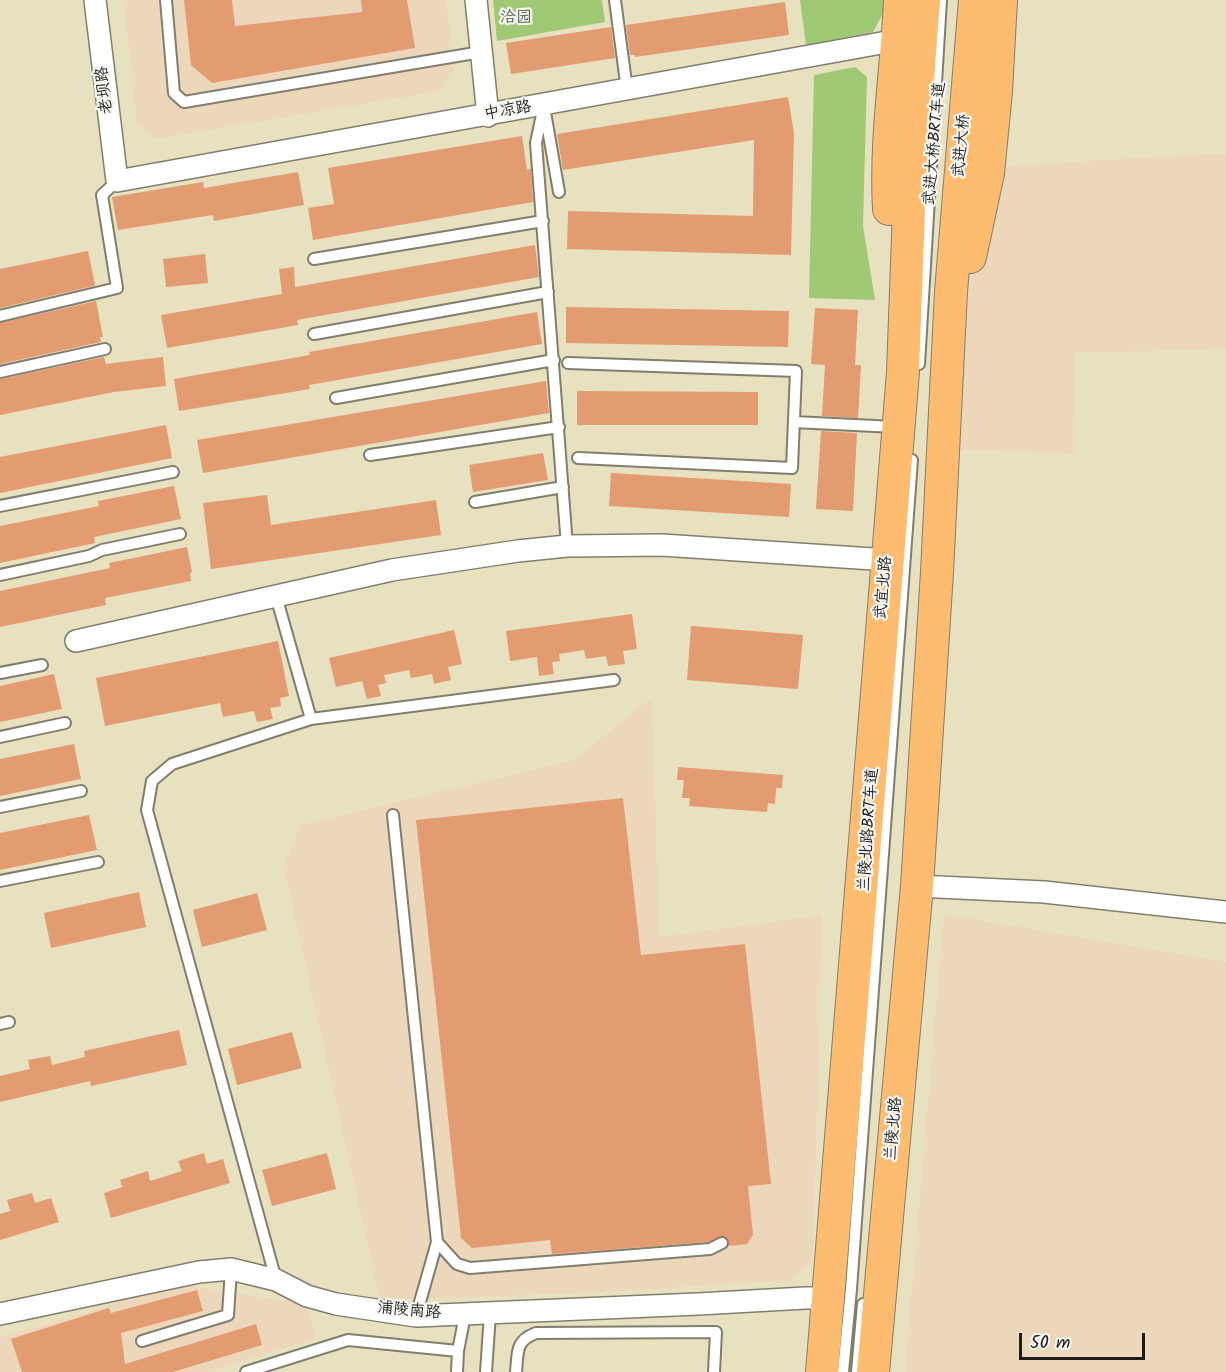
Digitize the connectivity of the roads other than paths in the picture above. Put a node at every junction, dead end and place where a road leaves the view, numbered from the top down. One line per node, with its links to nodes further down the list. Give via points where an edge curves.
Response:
1 (95, 0): 15 (street, 老坝路)
2 (166, 0): 11 (lane, via 174,93 184,102)
3 (476, 0): 11 (street)
4 (615, 0): 12 (lane)
5 (900, 0): 10 (main road)
6 (924, 0): 19 (main road, via 910,183)
7 (941, 0): 19 (lane, 武进大桥BRT车道)
8 (975, 0): 19 (main road, 武进大桥)
9 (1001, 0): 27 (main road, via 988,173)
10 (898, 40): 12 (street, 中凉路); 27 (main road, via 889,205)
11 (482, 52): 14 (street)
12 (627, 90): 13 (street, 中凉路)
13 (544, 105): 14 (street, 中凉路); 16 (lane); 17 (lane, via 536,143)
14 (488, 116): 15 (street, 中凉路)
15 (117, 181): 21 (lane, via 102,195 117,288)
16 (559, 192)
17 (543, 221): 18 (lane); 20 (lane)
18 (314, 259)
19 (930, 291): 27 (main road, 武宜北路); 27 (main road, 武宜北路)
20 (548, 292): 22 (lane); 24 (lane)
21 (0, 316)
22 (314, 334)
23 (105, 349): 26 (lane)
24 (554, 360): 28 (lane); 30 (lane)
25 (568, 363): 29 (lane, via 796,371)
26 (0, 372)
27 (922, 373): 31 (main road, 武宜北路); 55 (main road, 武宜北路, via 937,572)
28 (336, 398)
29 (794, 422): 31 (lane); 33 (lane, via 792,468)
30 (559, 427): 32 (lane); 35 (lane)
31 (906, 436): 40 (main road, 武宜北路); 75 (lane, 兰陵北路BRT车道)
32 (370, 456)
33 (578, 458)
34 (173, 472): 37 (lane)
35 (563, 487): 36 (lane); 39 (lane)
36 (475, 502)
37 (0, 506)
38 (180, 534): 41 (lane)
39 (567, 546): 40 (street, via 662,545); 42 (street, via 392,570)
40 (888, 560): 62 (main road, 武宜北路)
41 (0, 575)
42 (276, 596): 43 (street); 47 (lane)
43 (76, 641)
44 (42, 665): 45 (lane)
45 (0, 674)
46 (614, 680): 47 (lane)
47 (311, 719): 60 (lane, via 172,764 152,781 147,810)
48 (65, 723): 49 (lane)
49 (0, 737)
50 (81, 791): 51 (lane)
51 (0, 807)
52 (393, 814): 57 (lane)
53 (98, 862): 54 (lane)
54 (0, 881)
55 (917, 886): 56 (street, via 1044,892); 77 (main road, 兰陵北路)
56 (1226, 912)
57 (437, 1242): 58 (lane, via 457,1264 470,1268 710,1249); 66 (lane)
58 (722, 1243)
59 (231, 1269): 60 (street, 浦陵南路); 63 (street, 浦陵南路, via 199,1272); 67 (lane, via 228,1315)
60 (276, 1280): 66 (street, 浦陵南路, via 336,1304)
61 (865, 1293): 76 (lane)
62 (828, 1298): 64 (street, 浦陵南路); 74 (main road)
63 (0, 1314)
64 (490, 1314): 65 (street, 浦陵南路); 71 (lane)
65 (465, 1315): 66 (street, 浦陵南路); 68 (lane)
66 (416, 1316)
67 (142, 1341)
68 (458, 1351): 69 (lane, via 348,1341); 70 (lane)
69 (246, 1372)
70 (457, 1372)
71 (486, 1372)
72 (516, 1372): 73 (lane, via 518,1347 524,1338 536,1333 716,1332)
73 (714, 1372)
74 (822, 1372)
75 (843, 1372)
76 (857, 1372)
77 (873, 1372)

